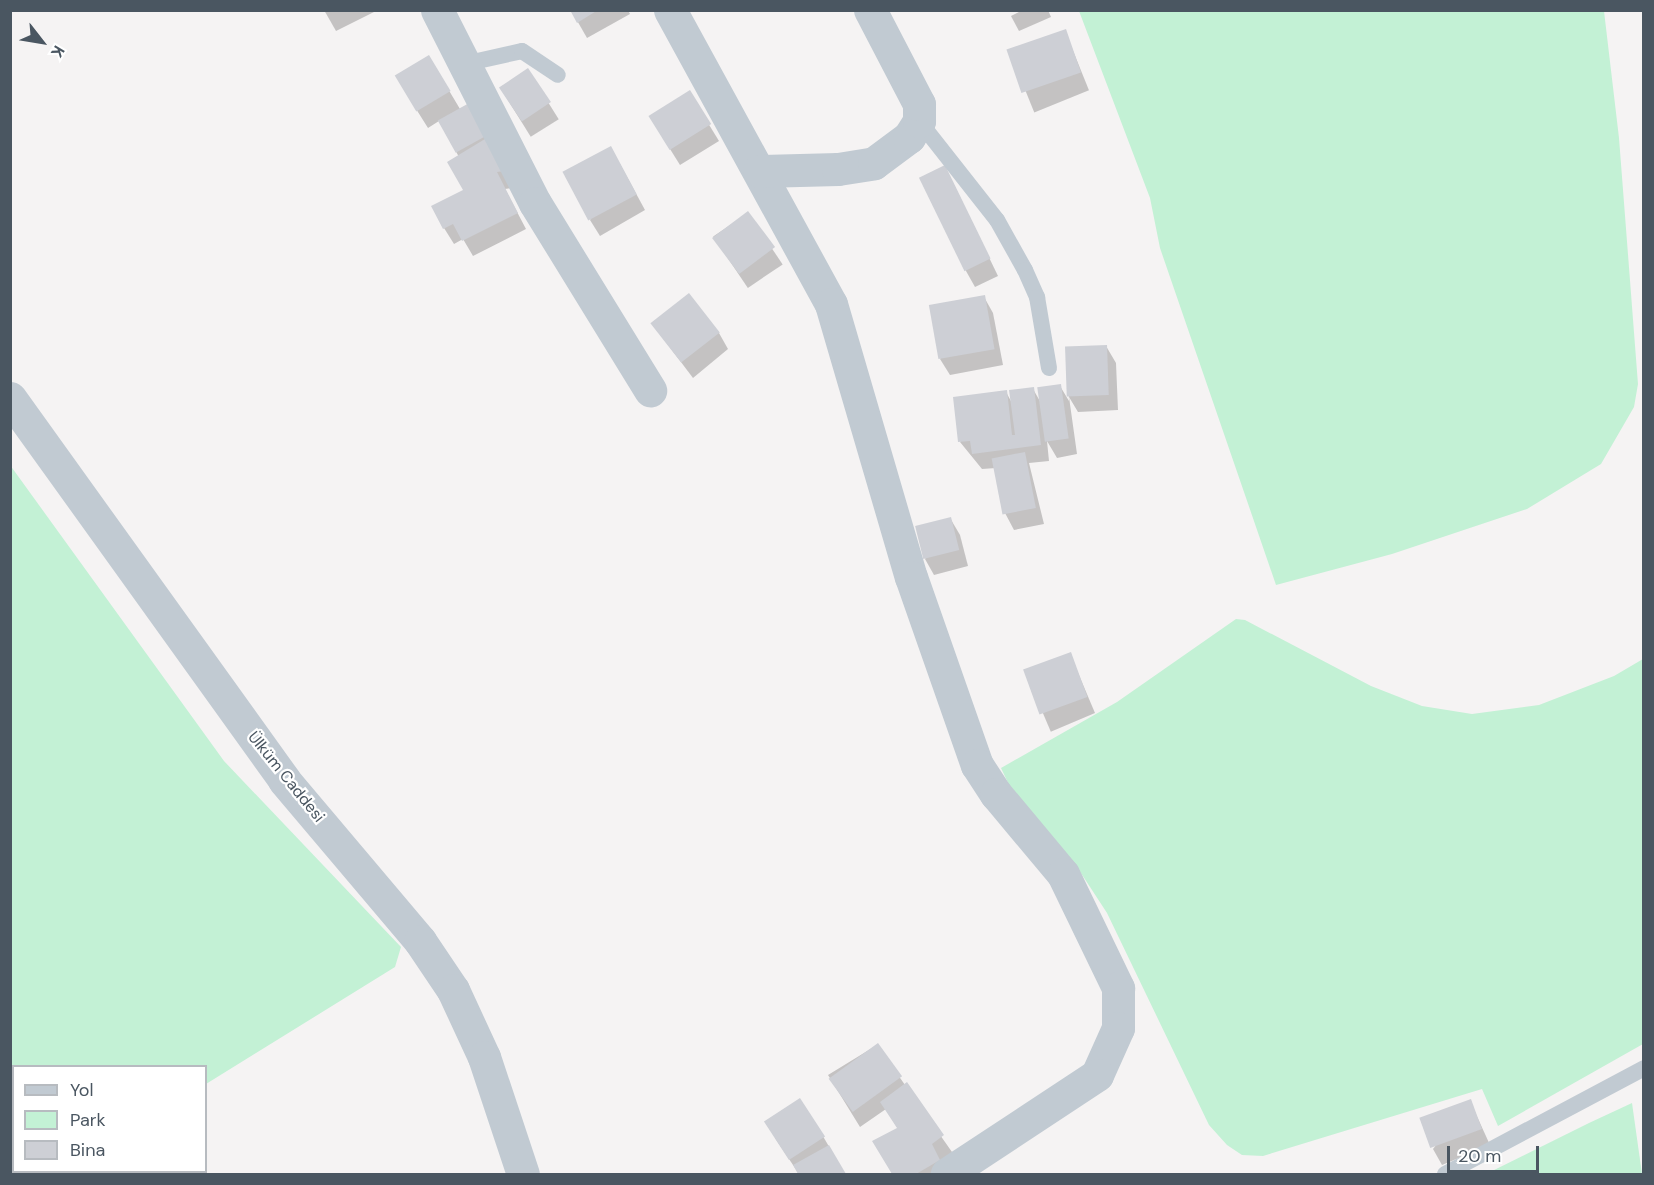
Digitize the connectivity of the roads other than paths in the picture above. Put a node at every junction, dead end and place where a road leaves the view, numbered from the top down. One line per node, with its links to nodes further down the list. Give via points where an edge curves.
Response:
1 (437, 10): 4 (street)
2 (670, 10): 7 (street)
3 (870, 10): 6 (street, via 919,104)
4 (464, 64): 5 (lane, via 522,51); 9 (street, via 535,203)
5 (558, 75)
6 (919, 121): 7 (street, via 909,137 874,163 838,169); 8 (lane, via 997,220 1025,270 1037,297)
7 (759, 171): 13 (street, via 834,313 911,577 977,765 996,794 1063,874 1118,988 1118,1028 1097,1075)
8 (1049, 368)
9 (650, 390)
10 (10, 398): 12 (street, Ülküm Caddesi, via 284,780 420,941 453,990 484,1057)
11 (1644, 1068): 14 (lane)
12 (523, 1174)
13 (947, 1174)
14 (1445, 1174)

